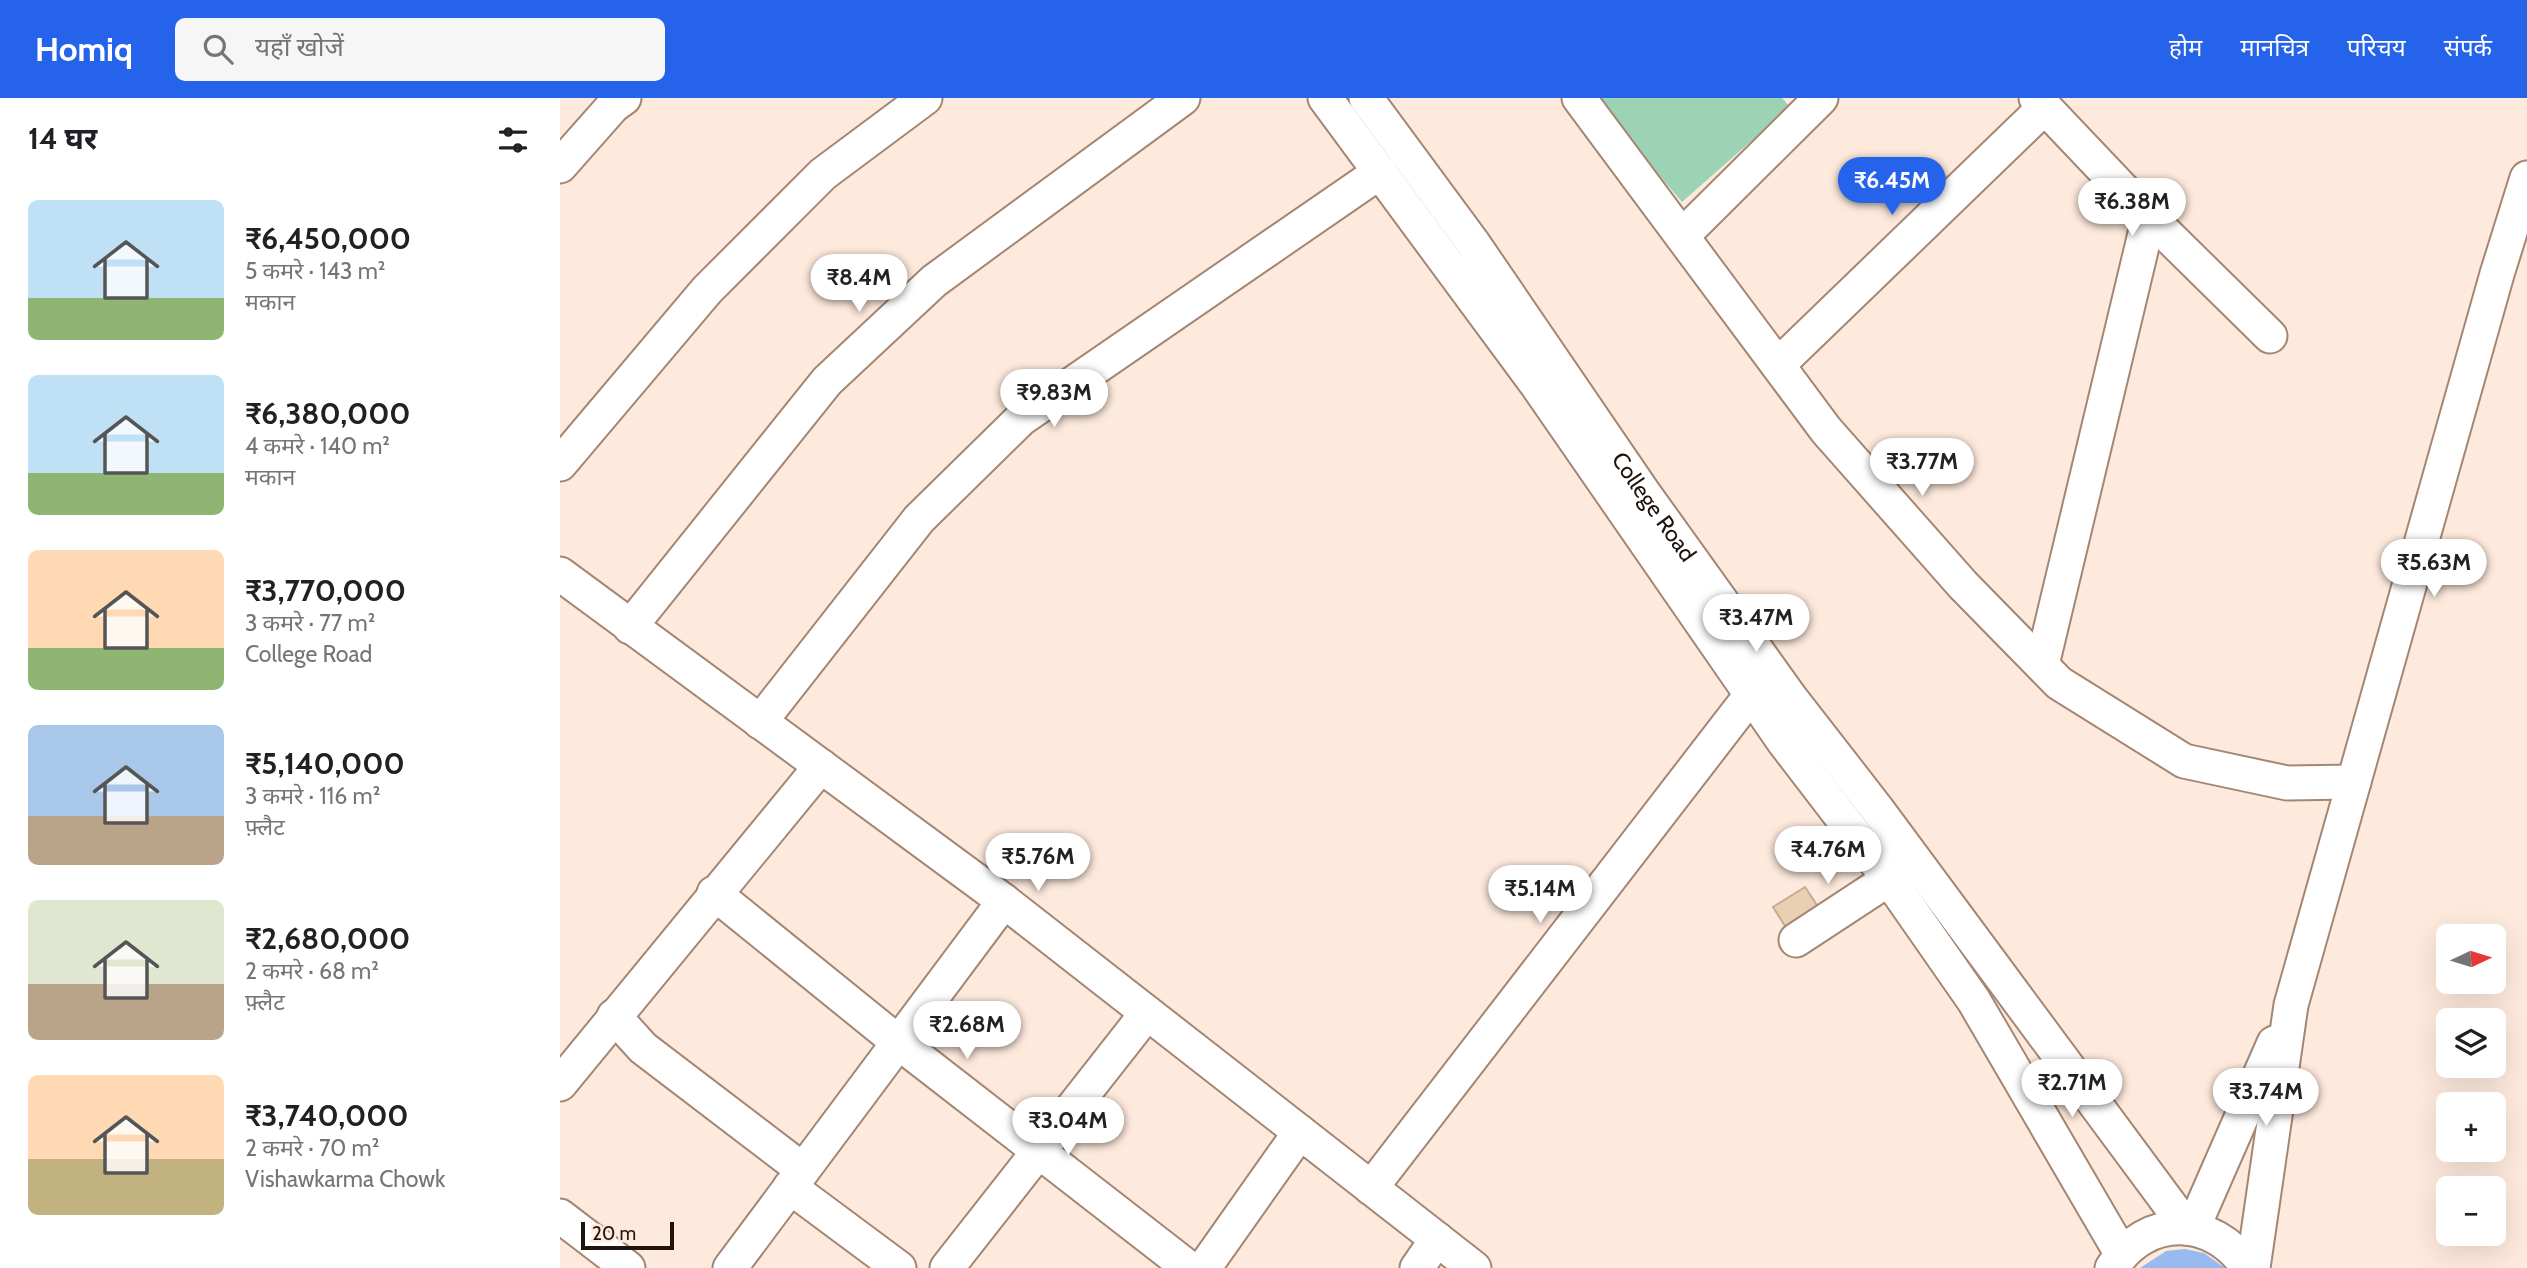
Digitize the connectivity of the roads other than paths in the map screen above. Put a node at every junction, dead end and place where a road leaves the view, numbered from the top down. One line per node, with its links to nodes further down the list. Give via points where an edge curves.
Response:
1 (624, 98): 9 (street)
2 (925, 98): 16 (street, via 823,174 707,290)
3 (1183, 98): 18 (street, via 934,281 837,372)
4 (1325, 98): 10 (street)
5 (1366, 98): 38 (street, College Road, via 1473,243 1782,686)
6 (1579, 98): 13 (street)
7 (1821, 98): 13 (street)
8 (2040, 102): 12 (street); 15 (street)
9 (560, 166)
10 (1380, 172): 20 (street, via 1537,385); 21 (street, via 1021,419 919,519)
11 (2527, 178): 23 (street)
12 (2149, 217): 14 (street); 19 (street)
13 (1682, 236): 15 (street)
14 (2270, 336)
15 (1778, 365): 19 (street, via 1826,430 1963,585)
16 (560, 464)
17 (560, 574): 18 (street)
18 (630, 627): 21 (street)
19 (2042, 665): 23 (street, via 2059,683 2184,761 2287,783)
20 (1751, 695): 24 (street); 36 (street)
21 (760, 722): 22 (street)
22 (821, 766): 25 (street); 26 (street)
23 (2354, 782): 28 (street)
24 (1889, 879): 27 (street); 40 (street, via 1974,1000)
25 (714, 893): 30 (street); 31 (street)
26 (1004, 901): 29 (street); 31 (street)
27 (1796, 940)
28 (2291, 1005): 38 (street); 50 (street)
29 (1147, 1013): 33 (street); 34 (street)
30 (614, 1016): 32 (street); 35 (street, via 643,1048)
31 (898, 1042): 34 (street); 35 (street)
32 (560, 1084)
33 (1300, 1132): 36 (street); 46 (street)
34 (1038, 1151): 44 (street); 45 (street)
35 (797, 1178): 42 (street); 43 (street)
36 (1371, 1188): 39 (street)
37 (560, 1216): 41 (street)
38 (2190, 1228): 40 (street, via 2166,1228 2141,1237); 49 (street, via 2218,1237)
39 (1437, 1239): 47 (street); 48 (street)
40 (2116, 1261)
41 (628, 1268)
42 (730, 1268)
43 (899, 1268)
44 (947, 1268)
45 (1189, 1268)
46 (1204, 1268)
47 (1418, 1268)
48 (1474, 1268)
49 (2248, 1268)
50 (2253, 1268)

